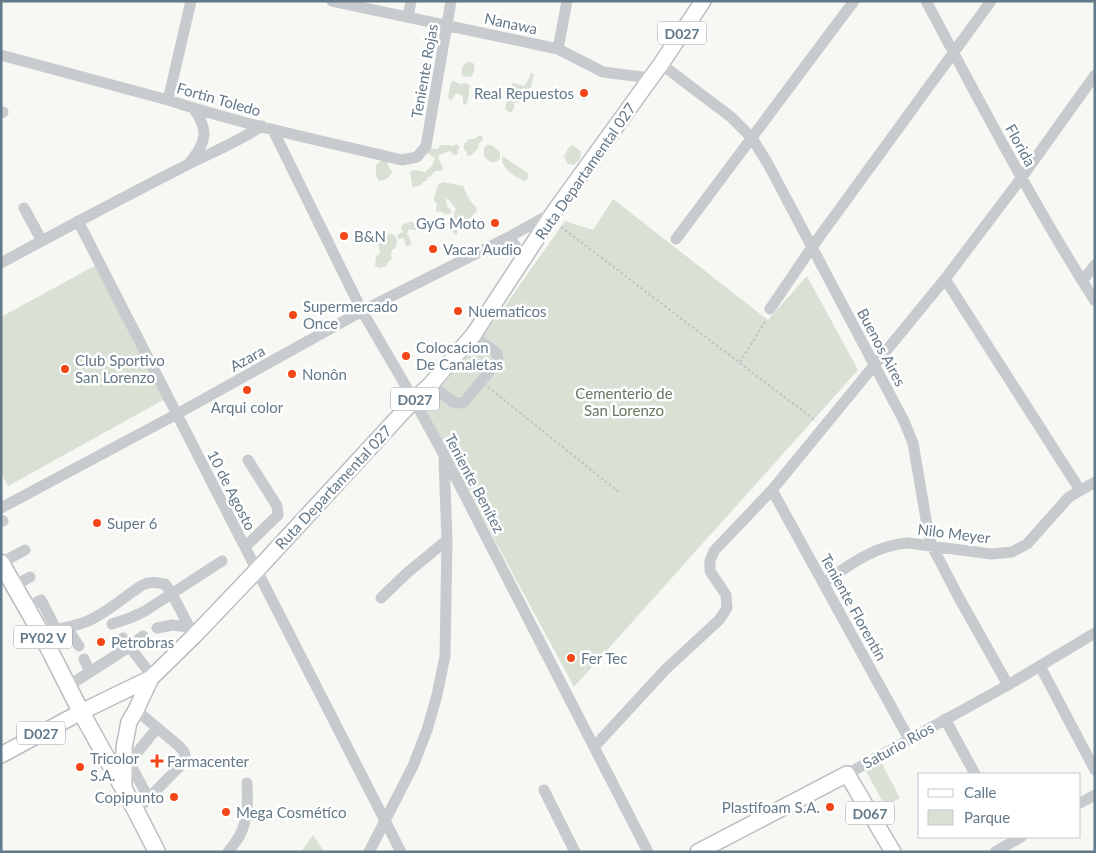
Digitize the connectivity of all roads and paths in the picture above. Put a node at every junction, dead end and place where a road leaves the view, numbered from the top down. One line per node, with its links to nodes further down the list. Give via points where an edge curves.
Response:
1 (191, 1): 18 (street)
2 (332, 1): 10 (street, Nanawa)
3 (411, 1): 10 (street)
4 (451, 1): 11 (street, Teniente Rojas)
5 (567, 1): 12 (street)
6 (703, 1): 15 (main road, Ruta Departamental 027 / D027)
7 (854, 1): 21 (street)
8 (926, 1): 13 (street, Florida)
9 (991, 1): 13 (street)
10 (408, 17): 11 (street, Nanawa)
11 (447, 26): 12 (street, Nanawa); 22 (street, Teniente Rojas)
12 (558, 49): 17 (street, Nanawa, via 604,72)
13 (954, 53): 24 (street, Florida); 32 (street)
14 (1, 55): 18 (street, Fortin Toledo)
15 (661, 64): 17 (main road, Ruta Departamental 027 / D027); 21 (street, Buenos Aires, via 731,117)
16 (1095, 75): 24 (street)
17 (650, 78): 26 (main road, Ruta Departamental 027 / D027)
18 (168, 100): 19 (street, Fortin Toledo)
19 (193, 108): 20 (street, Fortin Toledo); 23 (street, via 204,128 198,152)
20 (268, 128): 22 (street, Fortin Toledo, via 402,160 417,157); 23 (street); 39 (street, Teniente Benítez)
21 (752, 138): 30 (street); 32 (street, Buenos Aires)
22 (426, 146)
23 (188, 165): 27 (street)
24 (1022, 178): 36 (street); 37 (street, Florida)
25 (24, 208): 31 (street)
26 (554, 212): 29 (street, Azara); 33 (main road, Ruta Departamental 027 / D027)
27 (78, 221): 31 (street); 47 (street, 10 de Agosto)
28 (561, 227): 42 (path)
29 (509, 236): 33 (street); 39 (street, Azara)
30 (676, 239)
31 (42, 241): 34 (street)
32 (812, 247): 40 (street); 43 (street, Buenos Aires)
33 (524, 258): 41 (main road, Ruta Departamental 027 / D027)
34 (1, 263)
35 (1095, 265): 37 (street)
36 (944, 279): 43 (street); 53 (street)
37 (1082, 281): 38 (street, Florida)
38 (1095, 301)
39 (362, 311): 46 (street, Teniente Benítez); 47 (street, Azara)
40 (769, 314): 42 (path)
41 (474, 334): 44 (street, via 498,357); 45 (main road, Ruta Departamental 027 / D027)
42 (740, 362): 48 (path)
43 (875, 364): 48 (street); 57 (street, Buenos Aires, via 904,420 912,443)
44 (480, 381): 45 (street, via 464,402 458,403); 54 (path)
45 (431, 384): 46 (main road, Ruta Departamental 027 / D027)
46 (414, 400): 49 (street, Teniente Benítez); 62 (main road, Ruta Departamental 027 / D027)
47 (177, 414): 55 (street, Azara); 58 (street, 10 de Agosto)
48 (824, 426): 52 (street)
49 (444, 456): 56 (street); 87 (street, Teniente Benítez)
50 (248, 460): 58 (street, via 277,506 278,515)
51 (1095, 482): 53 (street, Nilo Meyer)
52 (772, 490): 64 (street, Teniente Florentín); 87 (street, via 714,551 710,571 726,595 727,608 719,620 666,669)
53 (1080, 490): 57 (street, Nilo Meyer, via 1069,497 1027,544 1012,552 991,554)
54 (620, 493)
55 (1, 508)
56 (447, 540): 67 (street); 101 (street, via 445,656 437,695 414,766)
57 (932, 546): 64 (street, Nilo Meyer, via 894,544 873,551); 80 (street, Buenos Aires)
58 (245, 548): 62 (street, 10 de Agosto)
59 (25, 550): 61 (street)
60 (222, 560): 66 (street)
61 (1, 563): 65 (highway, PY02 V)
62 (257, 570): 71 (main road, Ruta Departamental 027 / D027); 101 (street, 10 de Agosto)
63 (30, 577): 65 (street)
64 (823, 583): 86 (street, Teniente Florentín)
65 (14, 586): 70 (highway, PY02 V, via 26,608)
66 (172, 594): 68 (street, via 164,584 146,583); 68 (street, via 113,625); 71 (street)
67 (381, 598)
68 (103, 612): 70 (street, via 76,626)
69 (157, 628): 71 (street, via 172,625)
70 (55, 630): 75 (street); 81 (highway, PY02 V)
71 (191, 631): 79 (main road, Ruta Departamental 027 / D027)
72 (1095, 633): 77 (street, Saturio Ríos)
73 (143, 636): 74 (street)
74 (126, 642): 78 (street); 79 (street)
75 (78, 646)
76 (84, 658): 78 (street)
77 (1040, 666): 80 (street, Saturio Ríos); 90 (street)
78 (90, 672): 81 (street)
79 (151, 677): 82 (main road); 83 (main road, Ruta Departamental 027 / D027)
80 (1008, 685): 84 (street, Saturio Ríos)
81 (68, 686): 83 (highway, PY02 V)
82 (136, 710): 85 (street); 89 (main road, via 129,722 124,748)
83 (81, 712): 88 (main road, D027); 95 (highway, PY02 V)
84 (946, 719): 86 (street, Saturio Ríos); 91 (street)
85 (157, 728): 89 (street); 98 (street, via 179,746 186,760)
86 (910, 739): 92 (street, Saturio Ríos)
87 (594, 747): 108 (street, Teniente Benítez)
88 (1, 754)
89 (126, 766): 93 (street); 95 (main road)
90 (1095, 770)
91 (974, 773)
92 (847, 774): 109 (main road, Saturio Ríos); 110 (main road, D067)
93 (138, 779): 95 (street); 98 (street)
94 (247, 784): 104 (street, via 245,821 240,836)
95 (124, 790): 100 (highway, PY02 V)
96 (544, 790): 107 (street)
97 (1095, 795): 99 (street)
98 (148, 797): 100 (street)
99 (1081, 802)
100 (136, 811): 103 (highway, PY02 V)
101 (385, 820): 105 (street); 106 (street, 10 de Agosto)
102 (1019, 838): 111 (street)
103 (157, 852)
104 (228, 852)
105 (369, 852)
106 (401, 852)
107 (575, 852)
108 (648, 852)
109 (698, 852)
110 (893, 852)
111 (995, 852)

